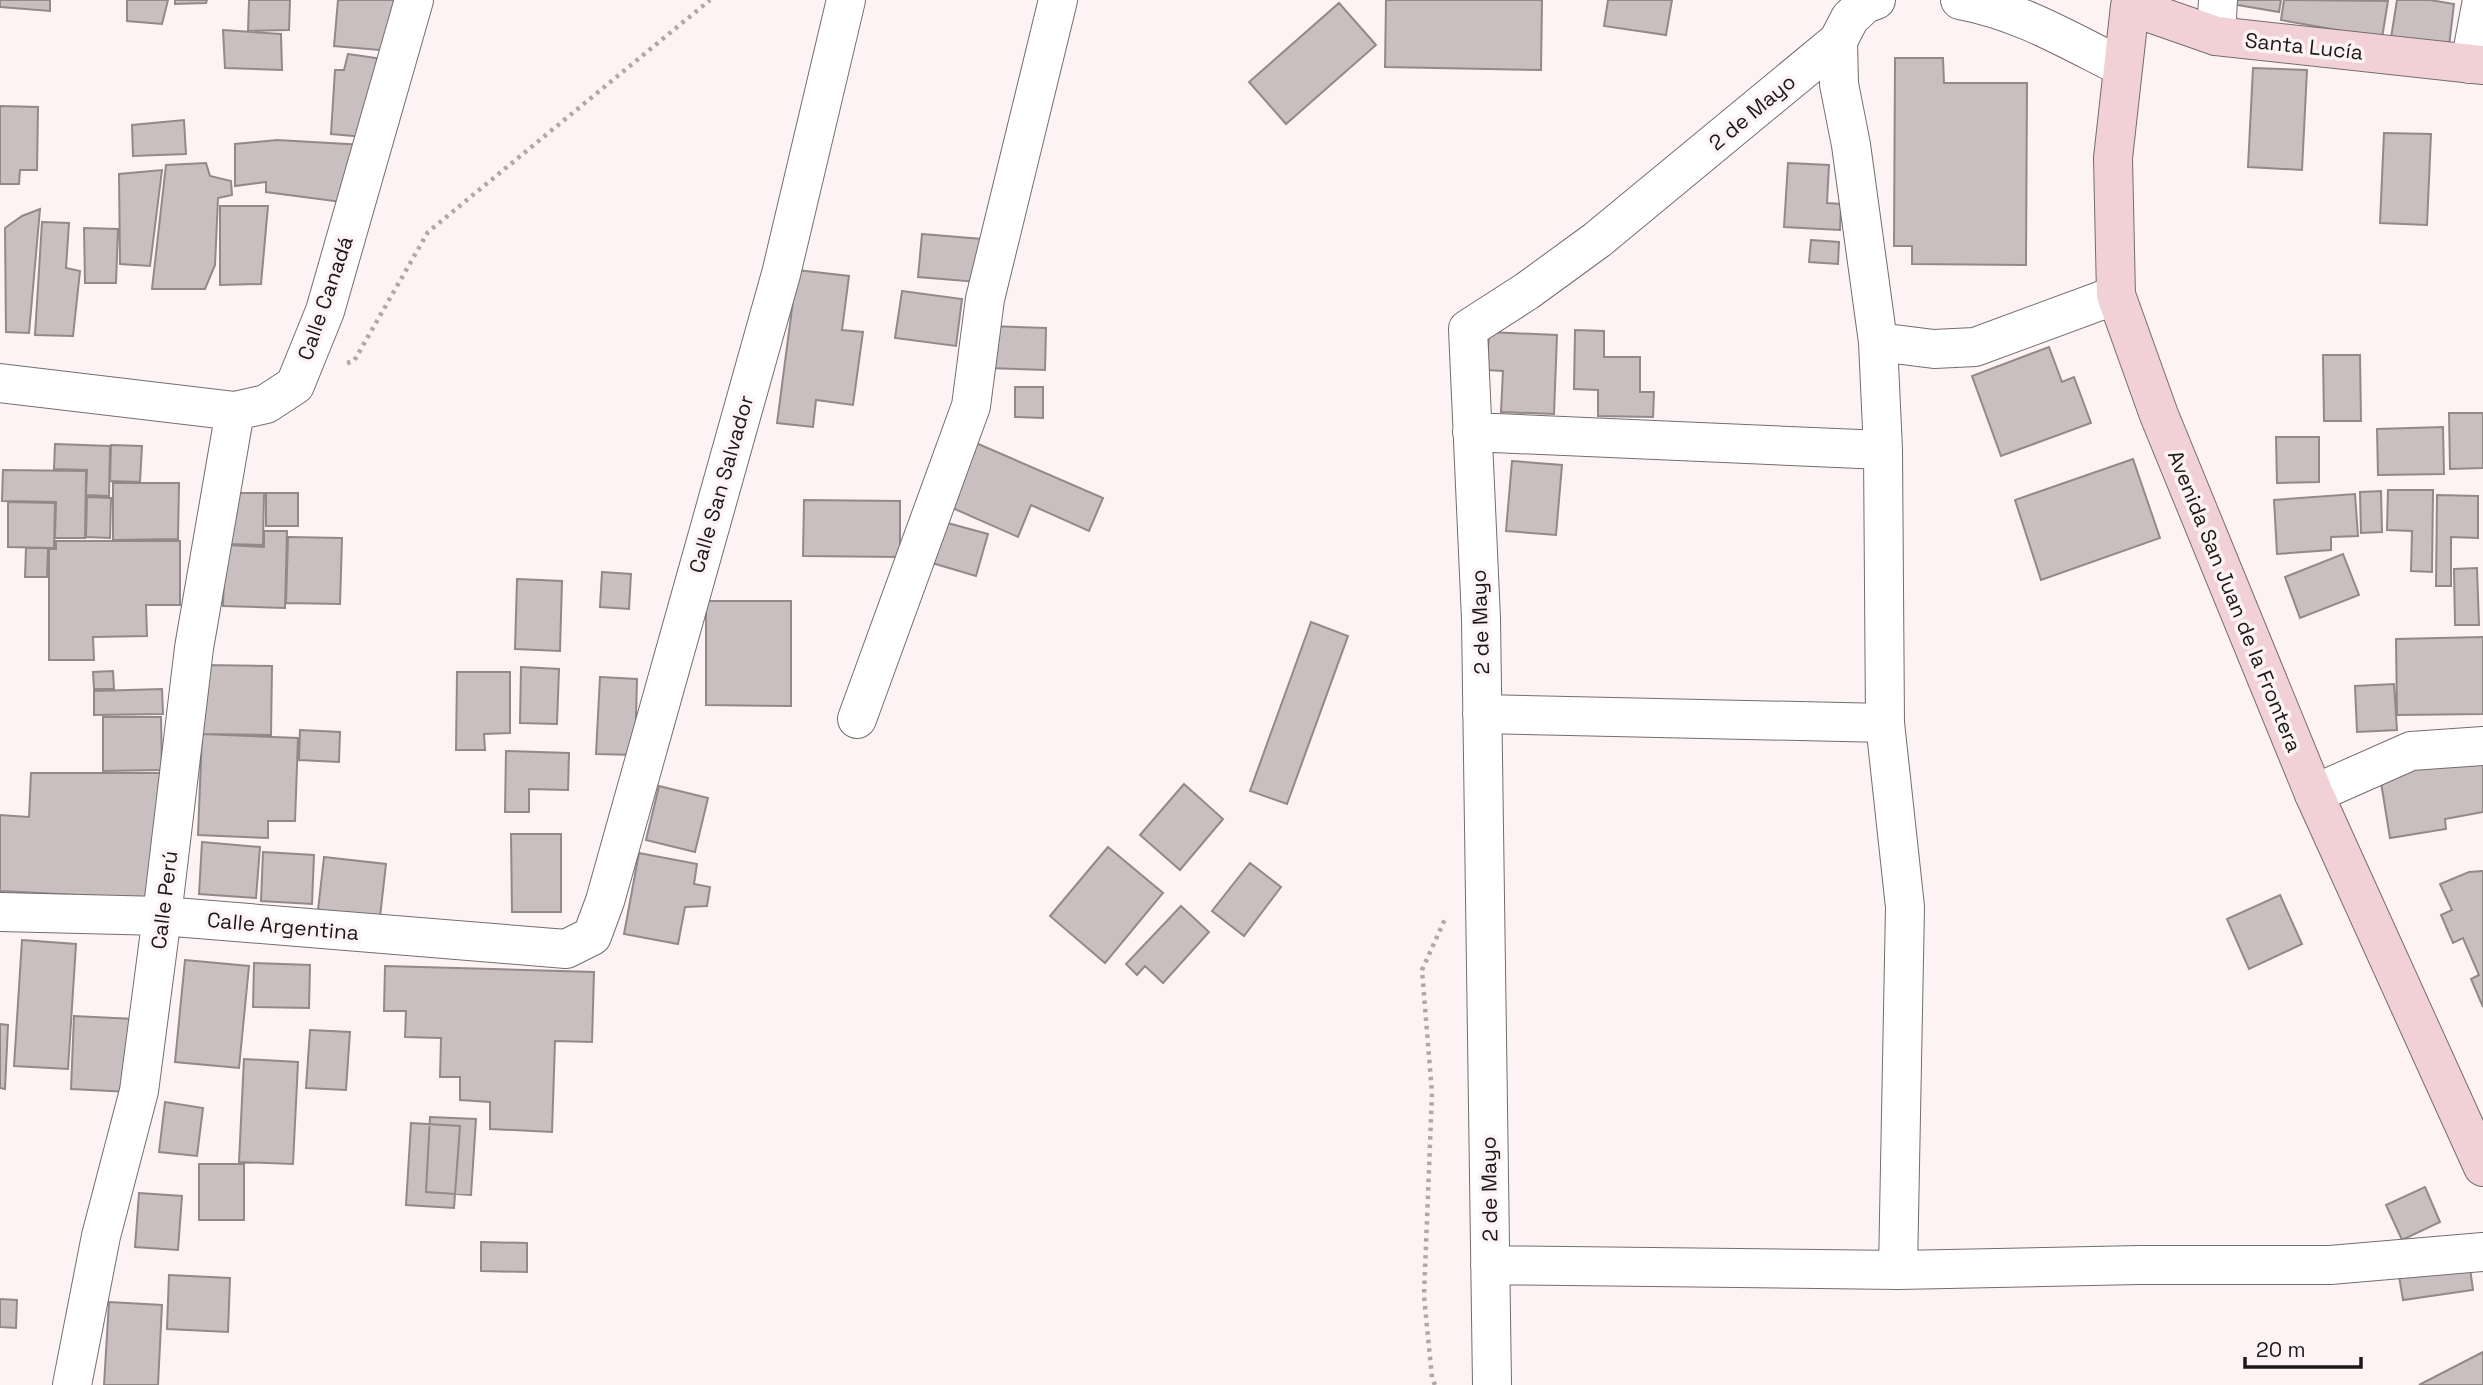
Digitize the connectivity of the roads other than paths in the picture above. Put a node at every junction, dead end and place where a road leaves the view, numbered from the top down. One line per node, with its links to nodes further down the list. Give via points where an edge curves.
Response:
1 (414, 0): 15 (street, Calle Canadá, via 325,311 295,385 266,404)
2 (846, 0): 25 (street, Calle San Salvador, via 781,274 605,901 592,936)
3 (1058, 0): 19 (street, via 985,299 971,405)
4 (1876, 0): 9 (street, via 1850,18)
5 (1960, 0): 11 (street, via 1992,6 2029,21)
6 (2482, 0): 10 (street)
7 (2127, 3): 8 (street, Santa Lucía); 11 (street, Avenida San Juan de la Frontera)
8 (2217, 18): 10 (street, Santa Lucía)
9 (1838, 41): 13 (street, via 1839,84); 16 (street, 2 de Mayo, via 1597,240 1468,329)
10 (2477, 64)
11 (2122, 67): 12 (street, Avenida San Juan de la Frontera, via 2113,158)
12 (2116, 295): 13 (street, via 1975,347 1934,349); 22 (street, Avenida San Juan de la Frontera, via 2158,415)
13 (1878, 342): 17 (street)
14 (0, 383): 15 (street, Calle Canadá)
15 (235, 411): 24 (street, Calle Perú, via 194,648)
16 (1472, 432): 17 (street); 18 (street, 2 de Mayo)
17 (1883, 450): 20 (street)
18 (1482, 714): 20 (street); 28 (street, 2 de Mayo)
19 (858, 719)
20 (1885, 723): 29 (street, via 1905,907)
21 (2483, 746): 22 (street, via 2411,751)
22 (2314, 794): 26 (street, Avenida San Juan de la Frontera)
23 (0, 912): 24 (street, Calle Argentina)
24 (162, 916): 25 (street, Calle Argentina); 30 (street, Calle Perú, via 139,1091 102,1236)
25 (566, 949)
26 (2483, 1167)
27 (2483, 1252): 29 (street, via 2330,1265)
28 (1490, 1265): 29 (street); 31 (street, 2 de Mayo)
29 (1898, 1270)
30 (72, 1385)
31 (1492, 1385)

